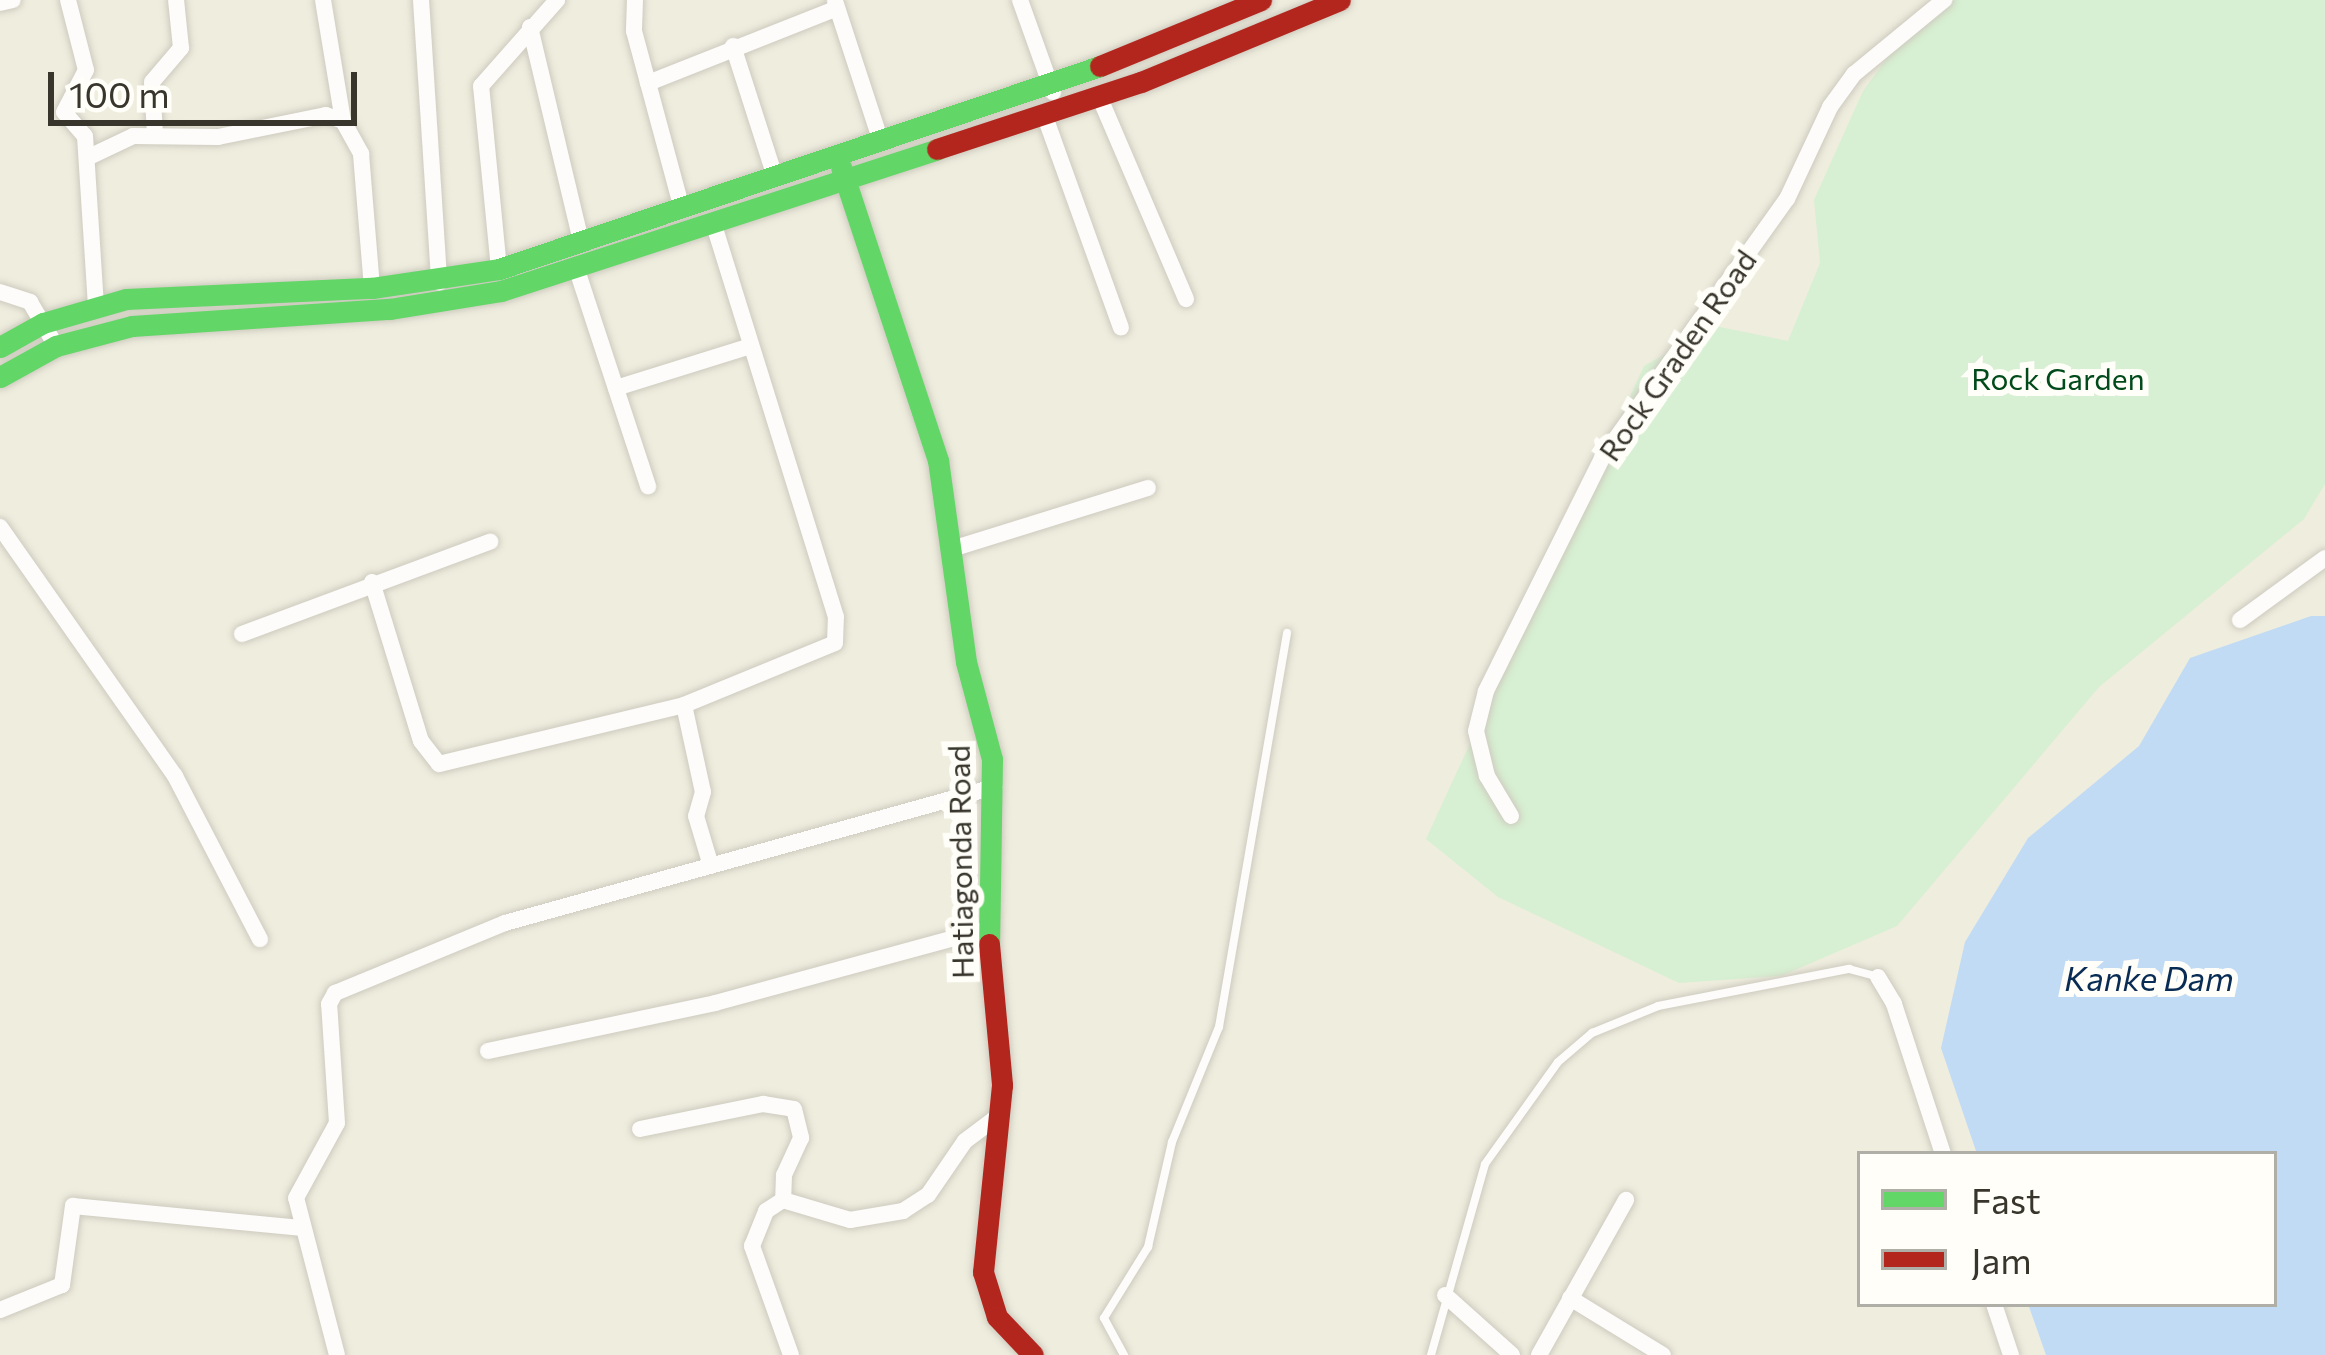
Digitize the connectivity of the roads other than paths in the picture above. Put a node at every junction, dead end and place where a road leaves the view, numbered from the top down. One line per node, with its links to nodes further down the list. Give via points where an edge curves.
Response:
1 (13, 0): 12 (street)
2 (68, 0): 24 (street, via 86,70 64,112 86,136)
3 (176, 0): 21 (street, via 181,49 152,82)
4 (323, 0): 20 (street)
5 (421, 0): 32 (street)
6 (557, 0): 14 (street)
7 (634, 0): 16 (street)
8 (1020, 0): 17 (street)
9 (1340, 0): 18 (main road)
10 (1944, 0): 56 (street, Rock Graden Road, via 1854,74 1787,199 1603,458 1486,691 1476,731 1487,776)
11 (1248, 3): 17 (main road)
12 (0, 4)
13 (836, 4): 15 (street); 22 (street)
14 (530, 27): 29 (street); 31 (street, via 481,86)
15 (734, 46): 16 (street); 25 (street)
16 (648, 83): 27 (street)
17 (1050, 86): 19 (street); 22 (main road)
18 (1100, 96): 19 (main road); 35 (street)
19 (1052, 112): 26 (main road); 38 (street)
20 (343, 121): 21 (street, via 326,116 218,137); 33 (street, via 361,154)
21 (155, 134): 24 (street)
22 (881, 142): 23 (main road)
23 (838, 155): 25 (main road); 26 (main road, Hatiagonda Road)
24 (89, 157): 36 (street)
25 (775, 177): 27 (main road)
26 (844, 180): 28 (main road); 48 (main road, Hatiagonda Road, via 938,460)
27 (682, 208): 29 (main road)
28 (713, 223): 30 (main road); 40 (street)
29 (580, 241): 31 (main road)
30 (576, 267): 39 (main road, via 458,300 132,326); 43 (street)
31 (499, 269): 32 (main road)
32 (440, 282): 33 (main road)
33 (373, 288): 36 (main road)
34 (0, 292): 37 (street, via 20,293)
35 (1186, 299)
36 (96, 305): 37 (main road)
37 (43, 323): 39 (street); 41 (main road)
38 (1120, 328)
39 (56, 346): 42 (main road)
40 (751, 346): 43 (street); 54 (street, via 838,631 826,651)
41 (0, 347)
42 (0, 377)
43 (616, 388): 44 (street)
44 (648, 486)
45 (1148, 488): 48 (street)
46 (0, 527): 59 (street, via 175,776)
47 (490, 542): 50 (street)
48 (955, 548): 55 (main road, Hatiagonda Road, via 963,646)
49 (2325, 558): 51 (street)
50 (372, 582): 53 (street); 54 (street, via 421,741 439,764)
51 (2240, 620)
52 (1287, 633): 75 (lane, via 1219,1027 1172,1142 1148,1247 1104,1318)
53 (242, 634)
54 (683, 704): 57 (street, via 704,792 696,816)
55 (994, 787): 57 (street); 58 (main road, Hatiagonda Road)
56 (1511, 816)
57 (711, 866): 67 (street, via 505,923 335,993 329,1004 337,1123 296,1193)
58 (988, 929): 61 (street, via 716,1003); 62 (main road, Hatiagonda Road)
59 (260, 938)
60 (1877, 976): 64 (street, via 1894,1004); 68 (lane, via 1849,969 1761,985 1658,1006 1592,1033 1500,1133)
61 (488, 1051)
62 (1001, 1114): 66 (street, via 964,1141 928,1195 903,1211 850,1220); 72 (main road, Hatiagonda Road, via 983,1272 997,1317)
63 (640, 1129): 66 (street, via 763,1104 794,1108 801,1138 784,1174)
64 (1942, 1151)
65 (1626, 1199): 69 (street)
66 (783, 1201): 74 (street, via 754,1228 752,1246)
67 (303, 1228): 71 (street, via 70,1206 62,1285); 73 (street)
68 (1445, 1295): 76 (lane); 77 (street)
69 (1570, 1298): 78 (street); 79 (street)
70 (1995, 1307): 80 (street)
71 (0, 1310)
72 (1030, 1354)
73 (337, 1355)
74 (791, 1355)
75 (1124, 1355)
76 (1431, 1355)
77 (1512, 1355)
78 (1539, 1355)
79 (1663, 1355)
80 (2011, 1355)

